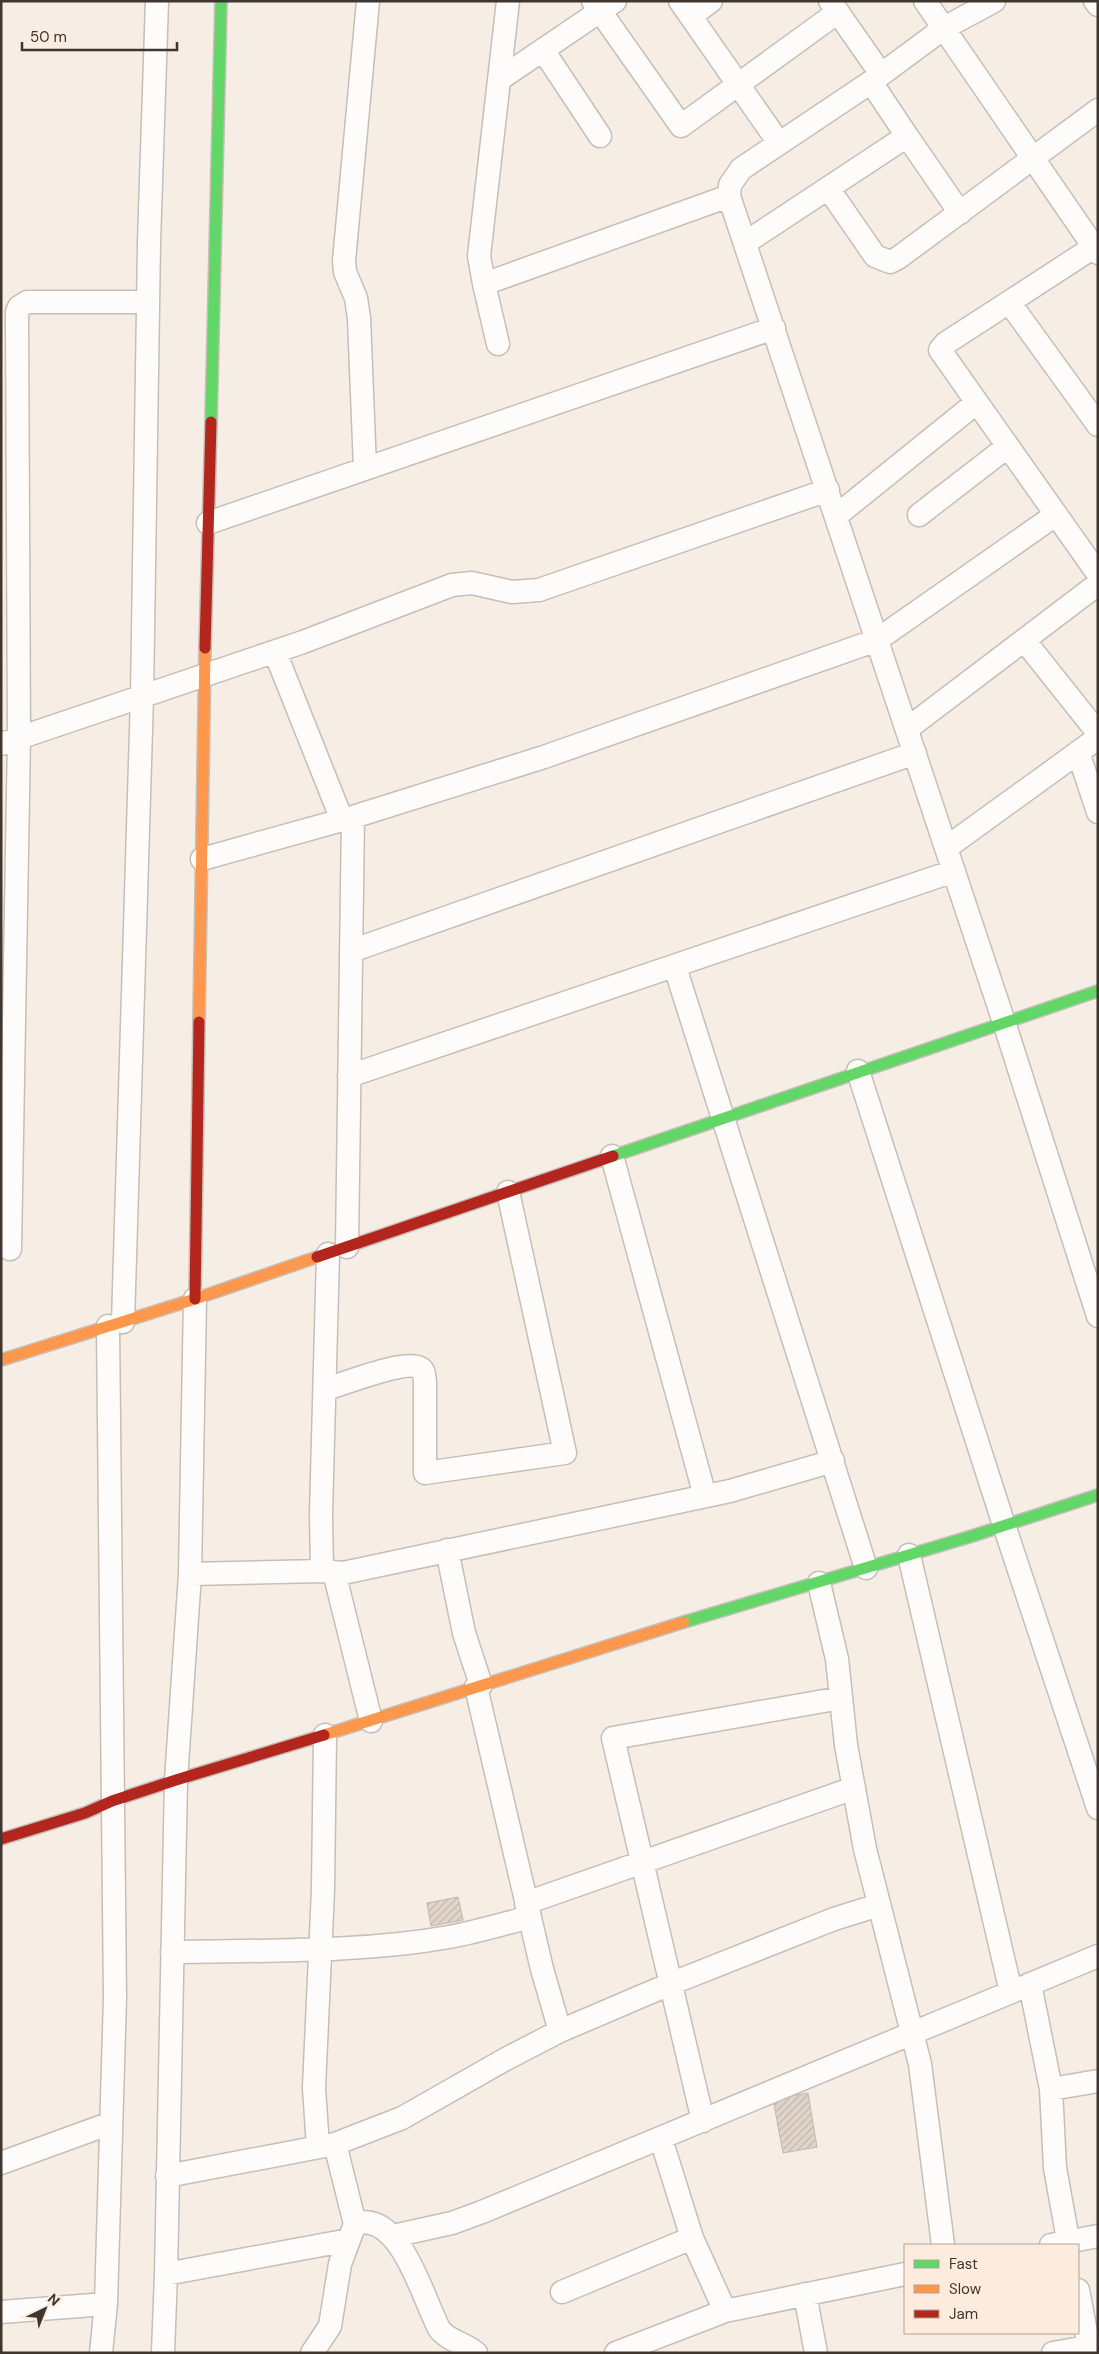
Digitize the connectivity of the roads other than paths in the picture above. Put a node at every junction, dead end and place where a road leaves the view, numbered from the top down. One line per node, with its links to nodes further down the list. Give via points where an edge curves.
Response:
1 (157, 1): 29 (street)
2 (221, 1): 41 (street)
3 (368, 1): 36 (street, via 344,261 359,318)
4 (508, 1): 16 (street)
5 (711, 1): 12 (street)
6 (925, 1): 13 (street)
7 (994, 1): 13 (street)
8 (1095, 1): 10 (street)
9 (603, 5): 14 (street); 17 (street, via 681,126)
10 (1098, 5)
11 (834, 7): 15 (street); 17 (street)
12 (686, 9): 17 (street)
13 (944, 28): 15 (street); 22 (street)
14 (543, 50): 16 (street); 19 (street)
15 (876, 78): 20 (street); 21 (street)
16 (500, 79): 28 (street, via 479,256)
17 (738, 85): 21 (street)
18 (1098, 110): 22 (street)
19 (600, 136)
20 (907, 136): 23 (street); 25 (street)
21 (779, 143): 24 (street, via 741,169 730,185)
22 (1033, 160): 25 (street); 27 (street)
23 (828, 188): 25 (street, via 876,256 884,261 898,258); 26 (street)
24 (729, 196): 26 (street); 28 (street)
25 (960, 213)
26 (745, 243): 31 (street)
27 (1096, 250): 30 (street)
28 (484, 284): 32 (street)
29 (148, 302): 48 (street); 52 (street, via 27,302 17,312)
30 (1009, 302): 33 (street, via 940,350); 34 (street)
31 (774, 328): 36 (street); 37 (street)
32 (498, 344)
33 (976, 403): 35 (street); 39 (street)
34 (1098, 426)
35 (1007, 447): 38 (street); 40 (street)
36 (365, 468): 41 (street)
37 (828, 490): 39 (street); 46 (street, via 539,590 512,592 472,584 452,585)
38 (919, 515)
39 (836, 516): 44 (street)
40 (1054, 516): 42 (street); 44 (street)
41 (208, 523): 47 (street)
42 (1098, 574)
43 (1098, 584): 45 (street)
44 (877, 640): 49 (street); 56 (street, via 554,753)
45 (1024, 640): 49 (street); 50 (street)
46 (275, 652): 47 (street); 56 (street)
47 (205, 676): 48 (street); 58 (street)
48 (142, 697): 52 (street); 74 (street)
49 (907, 730): 54 (street)
50 (1098, 733)
51 (1098, 738): 53 (street)
52 (10, 740): 69 (street)
53 (1078, 752): 55 (street); 57 (street)
54 (915, 753): 57 (street); 60 (street)
55 (1098, 812)
56 (348, 819): 58 (street); 60 (street)
57 (946, 848): 59 (street)
58 (202, 858): 72 (street)
59 (954, 871): 61 (street); 63 (street)
60 (351, 951): 65 (street)
61 (675, 967): 65 (street); 66 (street)
62 (1098, 991): 63 (street)
63 (1004, 1022): 64 (street); 73 (street)
64 (858, 1071): 66 (street); 80 (street)
65 (349, 1076): 71 (street)
66 (724, 1117): 67 (street); 77 (street)
67 (612, 1156): 68 (street); 79 (street)
68 (508, 1192): 71 (street); 76 (street, via 565,1453 425,1473 424,1371 418,1366 403,1366)
69 (6, 1211): 70 (street)
70 (10, 1249)
71 (337, 1250): 72 (street); 76 (street)
72 (195, 1299): 74 (street); 85 (street)
73 (1098, 1316)
74 (116, 1324): 75 (street); 93 (street)
75 (1, 1360)
76 (326, 1389): 84 (street, via 321,1514)
77 (833, 1461): 79 (street); 83 (street)
78 (1098, 1495): 80 (street)
79 (705, 1496): 81 (street)
80 (1004, 1526): 82 (street); 94 (street)
81 (447, 1550): 84 (street, via 343,1573); 87 (street)
82 (909, 1555): 83 (street); 103 (street)
83 (866, 1568): 86 (street)
84 (328, 1572): 85 (street); 89 (street)
85 (190, 1574): 91 (street)
86 (819, 1582): 87 (street); 88 (street, via 837,1659)
87 (479, 1686): 89 (street); 98 (street)
88 (841, 1698): 92 (street); 96 (street, via 613,1738)
89 (371, 1721): 90 (street)
90 (325, 1735): 91 (street); 99 (street)
91 (176, 1780): 93 (street); 100 (street)
92 (854, 1788): 96 (street); 97 (street)
93 (112, 1801): 95 (street, via 85,1813); 109 (street, via 115,1998)
94 (1098, 1808)
95 (1, 1839)
96 (642, 1863): 98 (street); 102 (street)
97 (879, 1905): 102 (street, via 834,1919); 105 (street)
98 (528, 1910): 99 (street, via 449,1937); 104 (street)
99 (320, 1949): 100 (street); 111 (street, via 314,2088)
100 (172, 1952): 113 (street)
101 (1098, 1956): 103 (street)
102 (670, 1984): 104 (street); 108 (street)
103 (1020, 1988): 105 (street); 107 (street)
104 (560, 2032): 111 (street, via 402,2118)
105 (912, 2033): 108 (street); 118 (street, via 920,2064)
106 (1098, 2081): 107 (street)
107 (1051, 2089): 119 (street)
108 (703, 2121): 110 (street)
109 (111, 2123): 112 (street); 125 (street)
110 (661, 2139): 115 (street, via 452,2223); 117 (street)
111 (326, 2146): 113 (street); 114 (street)
112 (1, 2163)
113 (167, 2176): 120 (street)
114 (352, 2232): 115 (street, via 365,2220 381,2225); 120 (street); 131 (street, via 340,2264 330,2326)
115 (393, 2236): 132 (street, via 405,2254 441,2331)
116 (1098, 2236): 119 (street)
117 (692, 2238): 122 (street); 126 (street)
118 (943, 2244)
119 (1063, 2244)
120 (166, 2274): 130 (street)
121 (904, 2274): 123 (street)
122 (562, 2292)
123 (805, 2294): 126 (street); 134 (street)
124 (1079, 2294): 128 (street)
125 (106, 2304): 127 (street); 129 (street)
126 (725, 2311): 133 (street)
127 (1, 2312)
128 (1092, 2348): 135 (street)
129 (101, 2353)
130 (163, 2353)
131 (312, 2353)
132 (476, 2353)
133 (616, 2353)
134 (816, 2353)
135 (1053, 2353)

